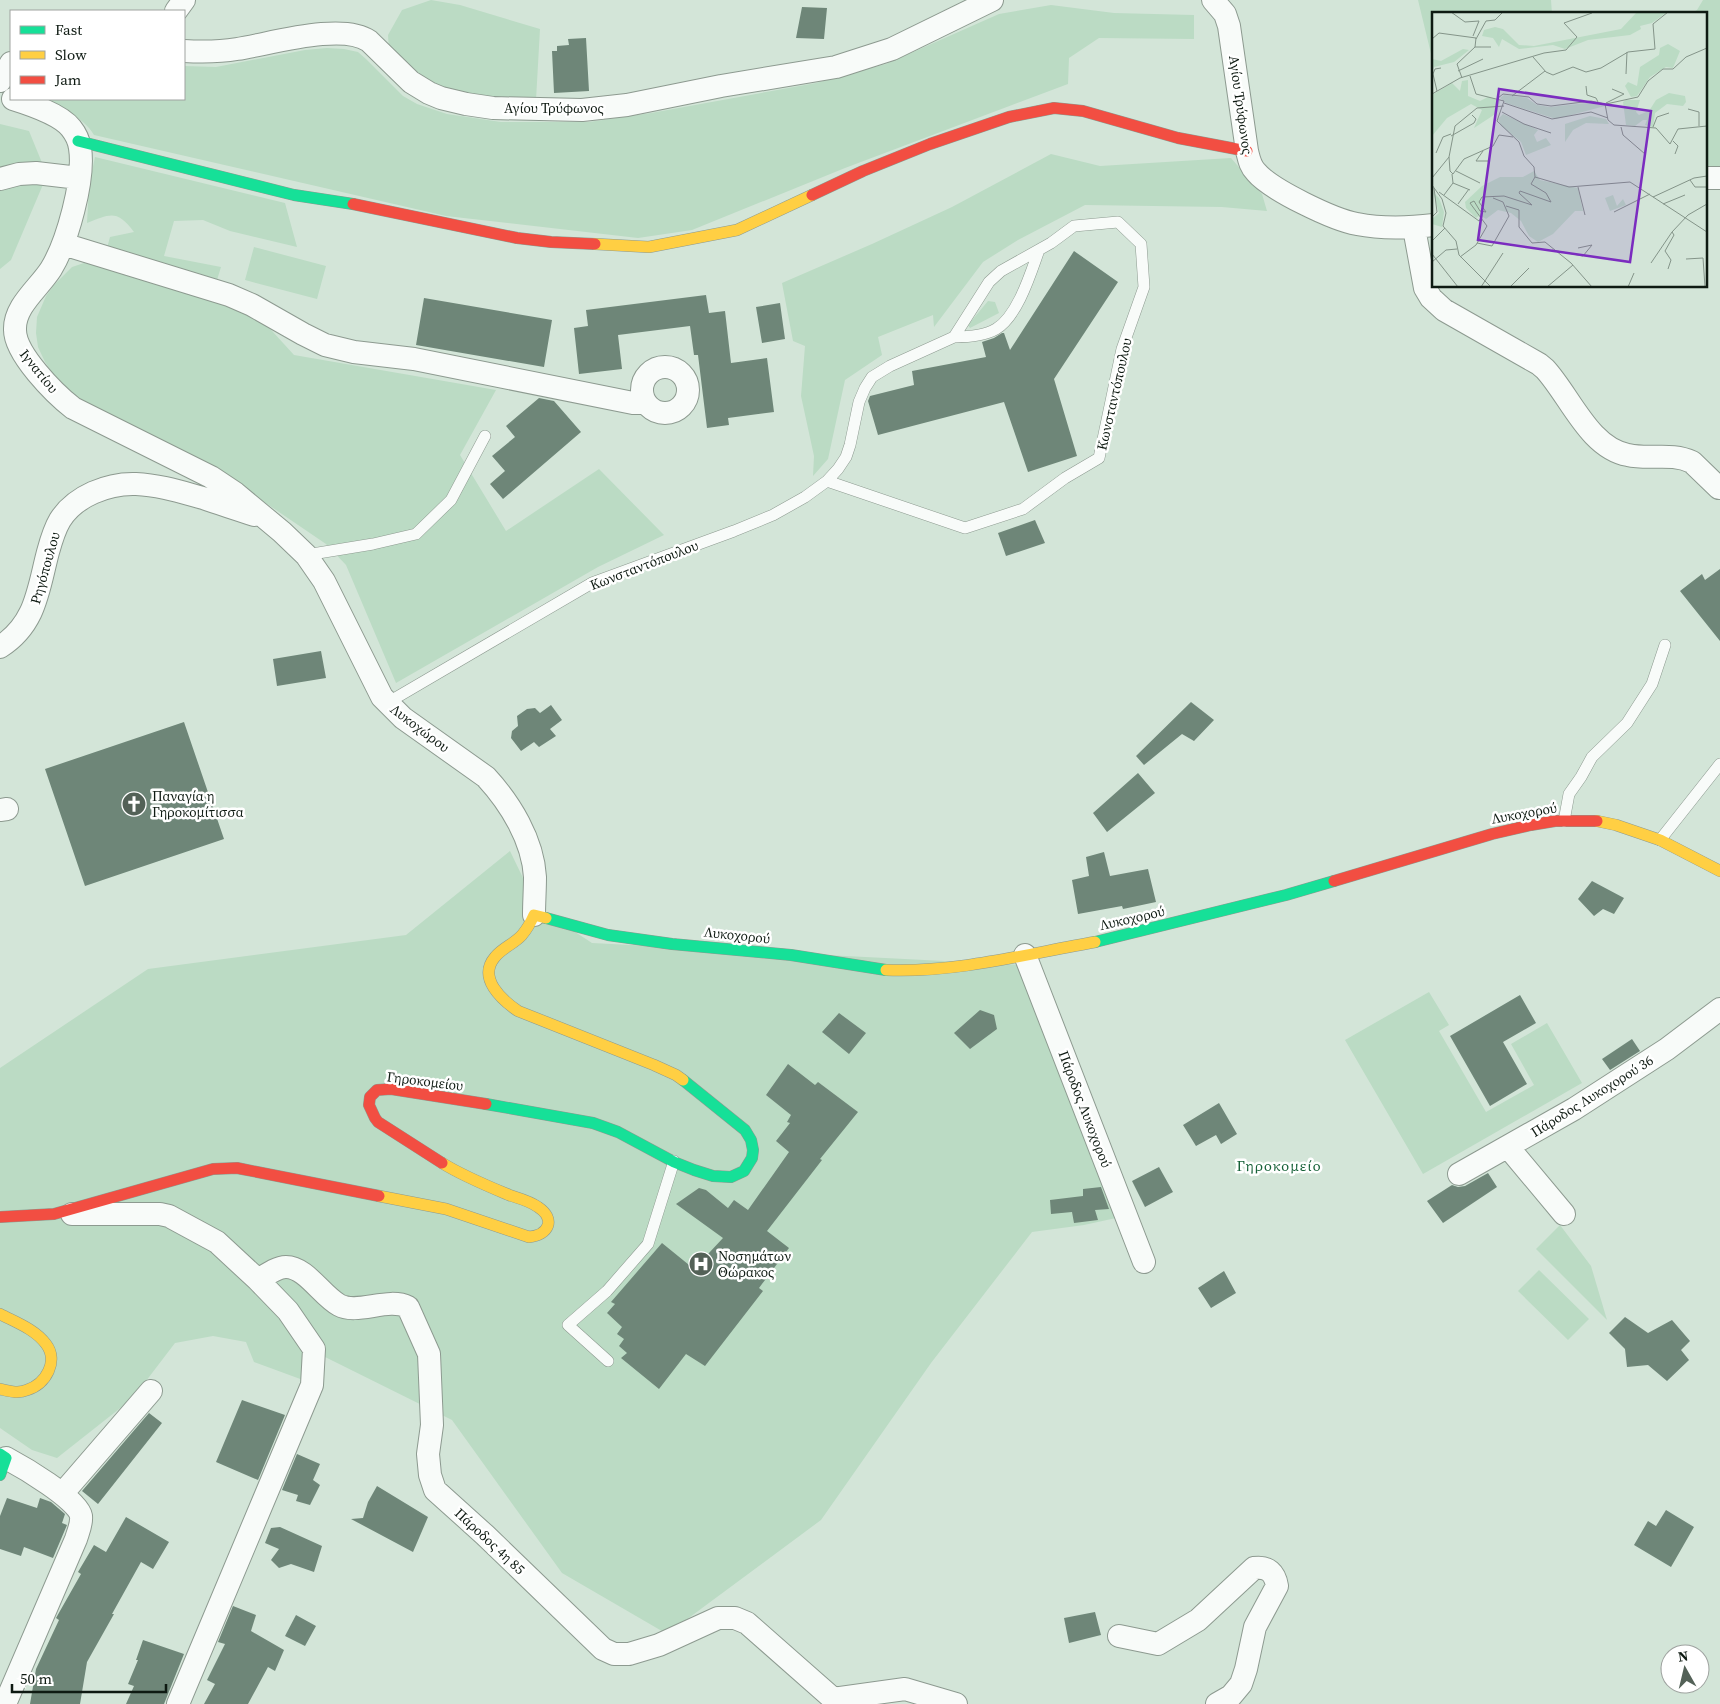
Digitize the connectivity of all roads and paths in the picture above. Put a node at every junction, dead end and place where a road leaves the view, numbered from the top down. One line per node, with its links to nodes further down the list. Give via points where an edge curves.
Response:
1 (992, 0): 3 (street, Αγίου Τρύφωνος, via 885,51 836,67 627,105 582,110 494,108 441,98 411,82 369,40 351,34 313,35 219,52)
2 (1213, 0): 8 (street, Αγίου Τρύφωνος, via 1225,14 1229,26)
3 (185, 51)
4 (10, 66): 5 (street)
5 (0, 81)
6 (17, 100): 7 (street, Ιγνατίου, via 63,120 73,130)
7 (78, 142): 8 (street, via 302,197 376,208 517,238 635,248 737,230 863,171 930,144 1010,118 1054,108 1083,111 1178,138); 9 (street, Ιγνατίου, via 81,157)
8 (1247, 151): 11 (street, Αγίου Τρύφωνος, via 1250,163 1262,178 1318,210 1356,224)
9 (79, 178): 10 (street, via 36,173); 12 (street, Ιγνατίου)
10 (0, 179)
11 (1424, 226): 18 (street, via 1425,288 1444,310 1545,369 1606,446 1629,456 1669,456 1687,460)
12 (63, 244): 15 (street, via 229,295 325,345); 19 (street, Ιγνατίου, via 49,272 17,316 16,338 24,356 60,398 73,408 211,477)
13 (1039, 250): 14 (lane, Κωνσταντόπουλου, via 994,277); 14 (lane, via 1013,310 1001,326 978,335); 17 (lane, Κωνσταντόπουλου, via 1074,226 1118,222 1141,244 1144,286 1122,349 1099,458 1023,509 965,528)
14 (954, 337): 17 (lane, Κωνσταντόπουλου, via 890,366 868,383 859,402 848,451)
15 (646, 403)
16 (485, 436): 20 (lane, via 451,500 416,534)
17 (827, 481): 23 (lane, Κωνσταντόπουλου, via 773,515 592,583)
18 (1719, 488)
19 (266, 520): 20 (street, Λυκοχώρου); 22 (street, Ρηγόπουλου, via 188,494 150,486 122,485 90,494 73,505 59,521 31,613 19,632)
20 (306, 555): 23 (street, Λυκοχώρου, via 324,581)
21 (1665, 645): 25 (lane, via 1652,684 1626,722 1592,757 1569,794)
22 (0, 647)
23 (387, 703): 28 (street, Λυκοχώρου, via 486,777 504,799 520,826 531,858)
24 (1720, 764): 26 (lane)
25 (1564, 821): 26 (street, Λυκοχορού, via 1599,821); 29 (street, Λυκοχορού, via 1492,834 1168,925)
26 (1660, 840): 27 (street, Λυκοχορού)
27 (1720, 871)
28 (534, 915): 29 (street, Λυκοχορού, via 608,935 783,954 885,970 939,968); 32 (street, Γηροκομείου, via 520,938 492,961 491,983 497,995 518,1011 676,1075 745,1130 753,1144 749,1166 734,1177 716,1177)
29 (1025, 955): 37 (street, Πάροδος Λυκοχορού)
30 (1720, 1009): 31 (street, Πάροδος Λυκοχορού 36, via 1667,1049)
31 (1508, 1147): 33 (street, Πάροδος Λυκοχορού 36); 35 (street)
32 (674, 1161): 34 (street, Γηροκομείου, via 607,1126 588,1121 385,1089 378,1090 368,1100 371,1114 378,1122 463,1176 537,1206 548,1217 544,1232 530,1237 446,1209 237,1168 213,1169); 40 (lane, via 648,1244 606,1292 568,1325)
33 (1459, 1174)
34 (54, 1214): 36 (street, Γηροκομείου); 38 (street, via 169,1216 217,1242)
35 (1564, 1214)
36 (0, 1217)
37 (1144, 1262)
38 (258, 1280): 46 (street, Πάροδος 4η 85, via 286,1267 298,1270 339,1305 348,1308 398,1304 408,1307 429,1354 432,1425 428,1454 434,1490 603,1649 614,1654 629,1654 659,1645 718,1618 735,1618 747,1624); 48 (street, via 288,1312 314,1349 312,1385)
39 (0, 1314): 41 (street, via 31,1331 45,1343 51,1363 42,1382 31,1388 18,1392)
40 (608, 1361)
41 (0, 1389)
42 (151, 1391): 44 (street)
43 (2, 1462): 44 (street, via 27,1470)
44 (62, 1494): 47 (street, via 79,1512 79,1530)
45 (1119, 1636): 50 (street, via 1158,1644 1198,1620 1254,1568 1270,1571 1277,1586 1254,1627 1241,1684 1231,1696)
46 (836, 1702): 49 (street, via 905,1689)
47 (5, 1704)
48 (178, 1704)
49 (956, 1704)
50 (1216, 1704)

